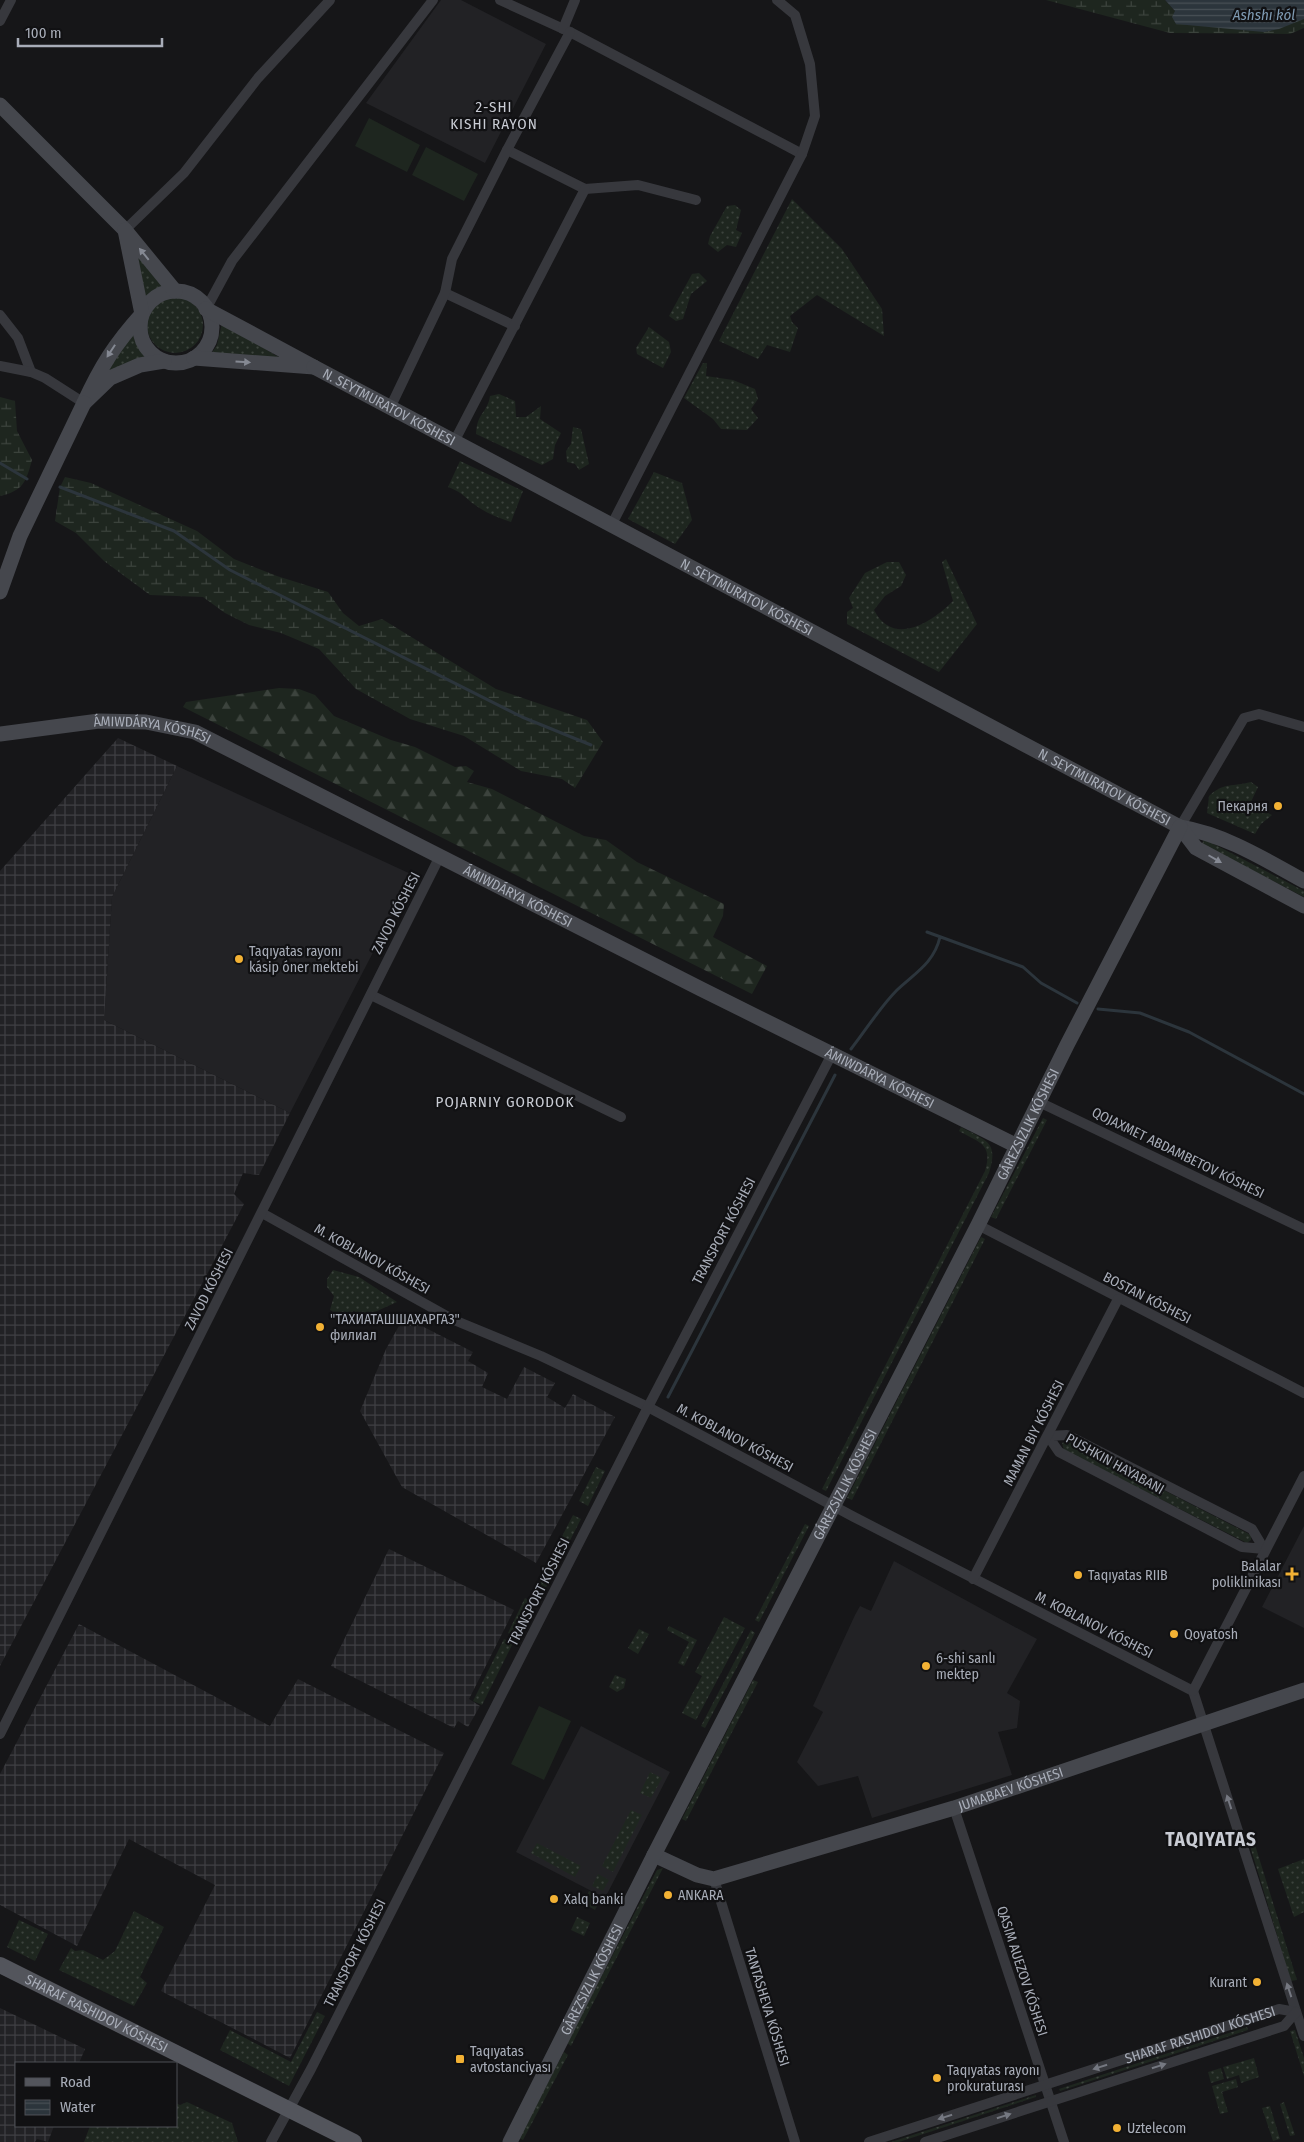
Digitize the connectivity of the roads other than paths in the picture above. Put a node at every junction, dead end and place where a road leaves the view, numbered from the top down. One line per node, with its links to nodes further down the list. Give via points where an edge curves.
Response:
1 (11, 0): 7 (street)
2 (330, 0): 14 (street, via 258,78 184,173)
3 (433, 0): 17 (street, via 232,261)
4 (500, 0): 8 (street)
5 (575, 0): 8 (street)
6 (777, 0): 11 (street, via 795,15 810,64 815,116)
7 (0, 21)
8 (566, 31): 10 (street); 11 (street)
9 (0, 105): 14 (street)
10 (507, 150): 12 (street); 16 (street, via 452,259)
11 (802, 154): 29 (street)
12 (585, 189): 13 (street, via 638,185); 20 (street)
13 (696, 200)
14 (125, 230): 15 (street, one-way to 14); 18 (street)
15 (175, 291): 17 (street, via 193,296); 18 (street, via 155,298)
16 (445, 293): 20 (street); 27 (street)
17 (206, 309): 21 (street, via 211,319 210,336 203,351); 24 (street, N. SEYTMURATOV KÓSHESI)
18 (142, 314): 22 (street, via 141,337 146,348); 26 (street, one-way to 26, via 106,358)
19 (0, 315): 25 (street, via 18,338)
20 (515, 326): 28 (street)
21 (194, 358): 22 (street, via 179,363); 24 (street, one-way to 24)
22 (164, 361): 26 (street, via 140,365 110,378)
23 (0, 366): 25 (street)
24 (314, 367): 27 (street, N. SEYTMURATOV KÓSHESI)
25 (31, 372): 26 (street)
26 (84, 403): 30 (street, via 20,536)
27 (390, 408): 28 (street, N. SEYTMURATOV KÓSHESI)
28 (454, 442): 29 (street, N. SEYTMURATOV KÓSHESI)
29 (611, 526): 33 (street, N. SEYTMURATOV KÓSHESI)
30 (0, 592)
31 (1304, 727): 33 (street, via 1259,714 1244,718)
32 (0, 734): 34 (street, ÁMIWDÁRYA KÓSHESI, via 99,721 146,722 195,732)
33 (1180, 827): 35 (street, via 1226,839); 36 (street, one-way to 36, via 1196,848); 39 (street, GÁREZSIZLIK KÓSHESI)
34 (440, 856): 37 (street, ZAVOD KÓSHESI); 38 (street, ÁMIWDÁRYA KÓSHESI)
35 (1304, 881)
36 (1304, 906)
37 (371, 995): 40 (street); 42 (street, ZAVOD KÓSHESI)
38 (832, 1054): 41 (street, ÁMIWDÁRYA KÓSHESI); 47 (street, TRANSPORT KÓSHESI)
39 (1040, 1102): 41 (street, GÁREZSIZLIK KÓSHESI); 44 (street, QOJAXMET ABDAMBETOV KÓSHESI)
40 (620, 1117)
41 (1017, 1146): 43 (street, GÁREZSIZLIK KÓSHESI)
42 (262, 1214): 47 (street, M. KOBLANOV KÓSHESI, via 454,1320 541,1356); 56 (street, ZAVOD KÓSHESI)
43 (978, 1225): 45 (street, BOSTAN KÓSHESI); 50 (street, GÁREZSIZLIK KÓSHESI)
44 (1304, 1229)
45 (1118, 1299): 46 (street, BOSTAN KÓSHESI); 48 (street, MAMAN BIY KÓSHESI)
46 (1304, 1393)
47 (648, 1407): 50 (street, M. KOBLANOV KÓSHESI); 65 (street, TRANSPORT KÓSHESI)
48 (1048, 1436): 51 (street, via 1059,1452 1242,1547); 51 (street, via 1067,1435 1252,1529); 52 (street, MAMAN BIY KÓSHESI)
49 (1304, 1476): 51 (street)
50 (833, 1506): 52 (street, M. KOBLANOV KÓSHESI); 58 (street, GÁREZSIZLIK KÓSHESI)
51 (1264, 1549): 54 (street)
52 (974, 1579): 54 (street, M. KOBLANOV KÓSHESI)
53 (1304, 1690): 55 (street, JUMABAEV KÓSHESI)
54 (1192, 1691): 55 (street)
55 (1204, 1723): 57 (street, JUMABAEV KÓSHESI); 61 (street, one-way to 55)
56 (0, 1734)
57 (954, 1808): 59 (street, JUMABAEV KÓSHESI); 63 (street)
58 (654, 1854): 59 (street); 68 (street, GÁREZSIZLIK KÓSHESI)
59 (714, 1880): 69 (street, TANTASHEVA KÓSHESI)
60 (0, 1965): 65 (main road, SHARAF RASHIDOV KÓSHESI)
61 (1296, 2012): 62 (street); 63 (street, SHARAF RASHIDOV KÓSHESI, one-way to 63, via 1279,2009); 64 (street, SHARAF RASHIDOV KÓSHESI, one-way to 61, via 1284,2026)
62 (1304, 2036)
63 (1045, 2084): 64 (street); 70 (street, SHARAF RASHIDOV KÓSHESI, one-way to 70)
64 (1051, 2101): 71 (street, SHARAF RASHIDOV KÓSHESI, one-way to 64); 72 (street)
65 (288, 2109): 66 (street, TRANSPORT KÓSHESI); 67 (main road, SHARAF RASHIDOV KÓSHESI)
66 (272, 2142)
67 (354, 2142)
68 (510, 2142)
69 (795, 2142)
70 (869, 2142)
71 (925, 2142)
72 (1064, 2142)

